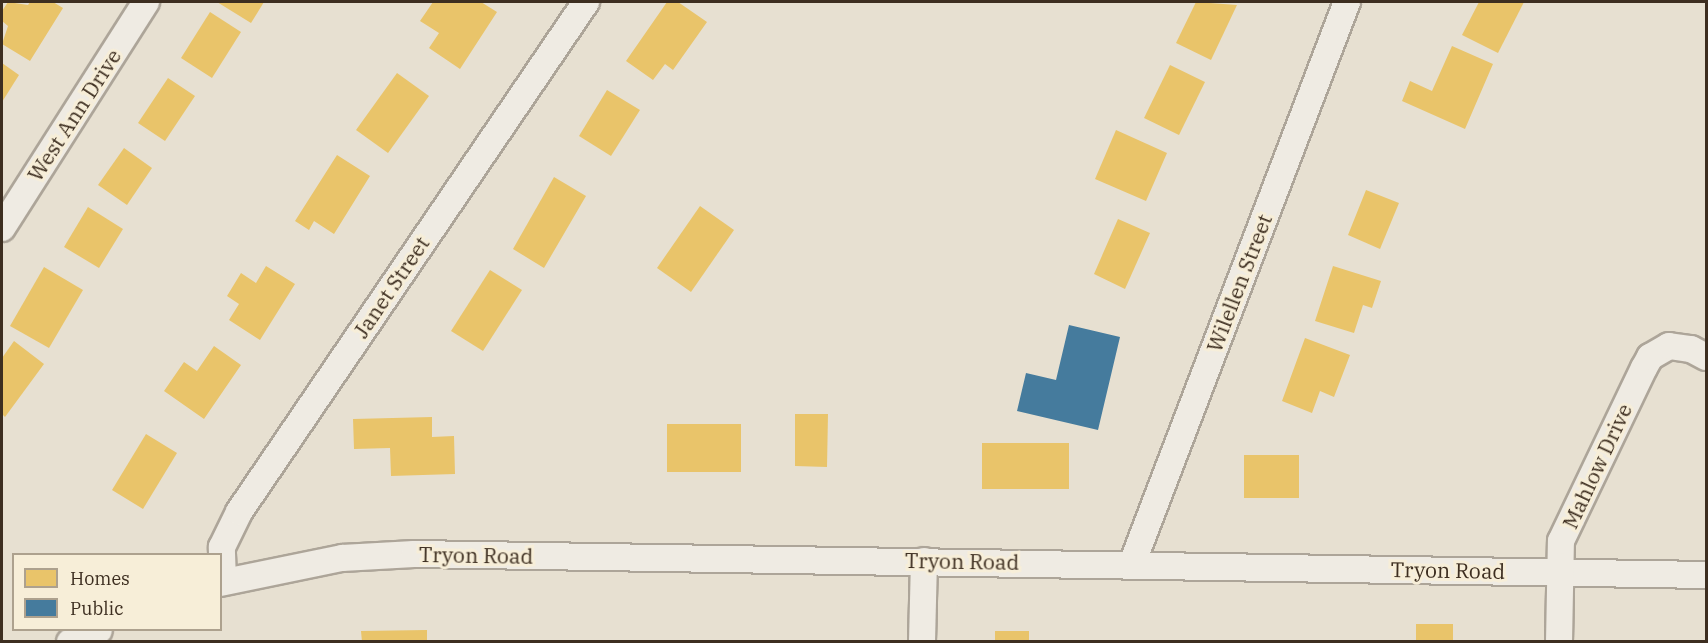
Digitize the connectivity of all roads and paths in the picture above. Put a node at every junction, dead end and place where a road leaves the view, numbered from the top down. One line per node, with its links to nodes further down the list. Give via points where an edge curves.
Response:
1 (146, 2): 4 (street, West Ann Drive)
2 (586, 2): 10 (street, Janet Street, via 238,512 222,547)
3 (1347, 2): 7 (street, Wilellen Street)
4 (2, 228)
5 (1707, 357): 8 (street, Mahlow Drive, via 1679,345 1659,349 1650,357 1569,520)
6 (924, 561): 7 (street, Tryon Road); 10 (street, Tryon Road, via 403,554 342,558); 13 (street)
7 (1132, 564): 8 (street, Tryon Road)
8 (1558, 572): 9 (street, Tryon Road); 14 (street, Mahlow Drive)
9 (1707, 575)
10 (222, 582)
11 (97, 631): 12 (street)
12 (70, 642)
13 (922, 642)
14 (1559, 642)

